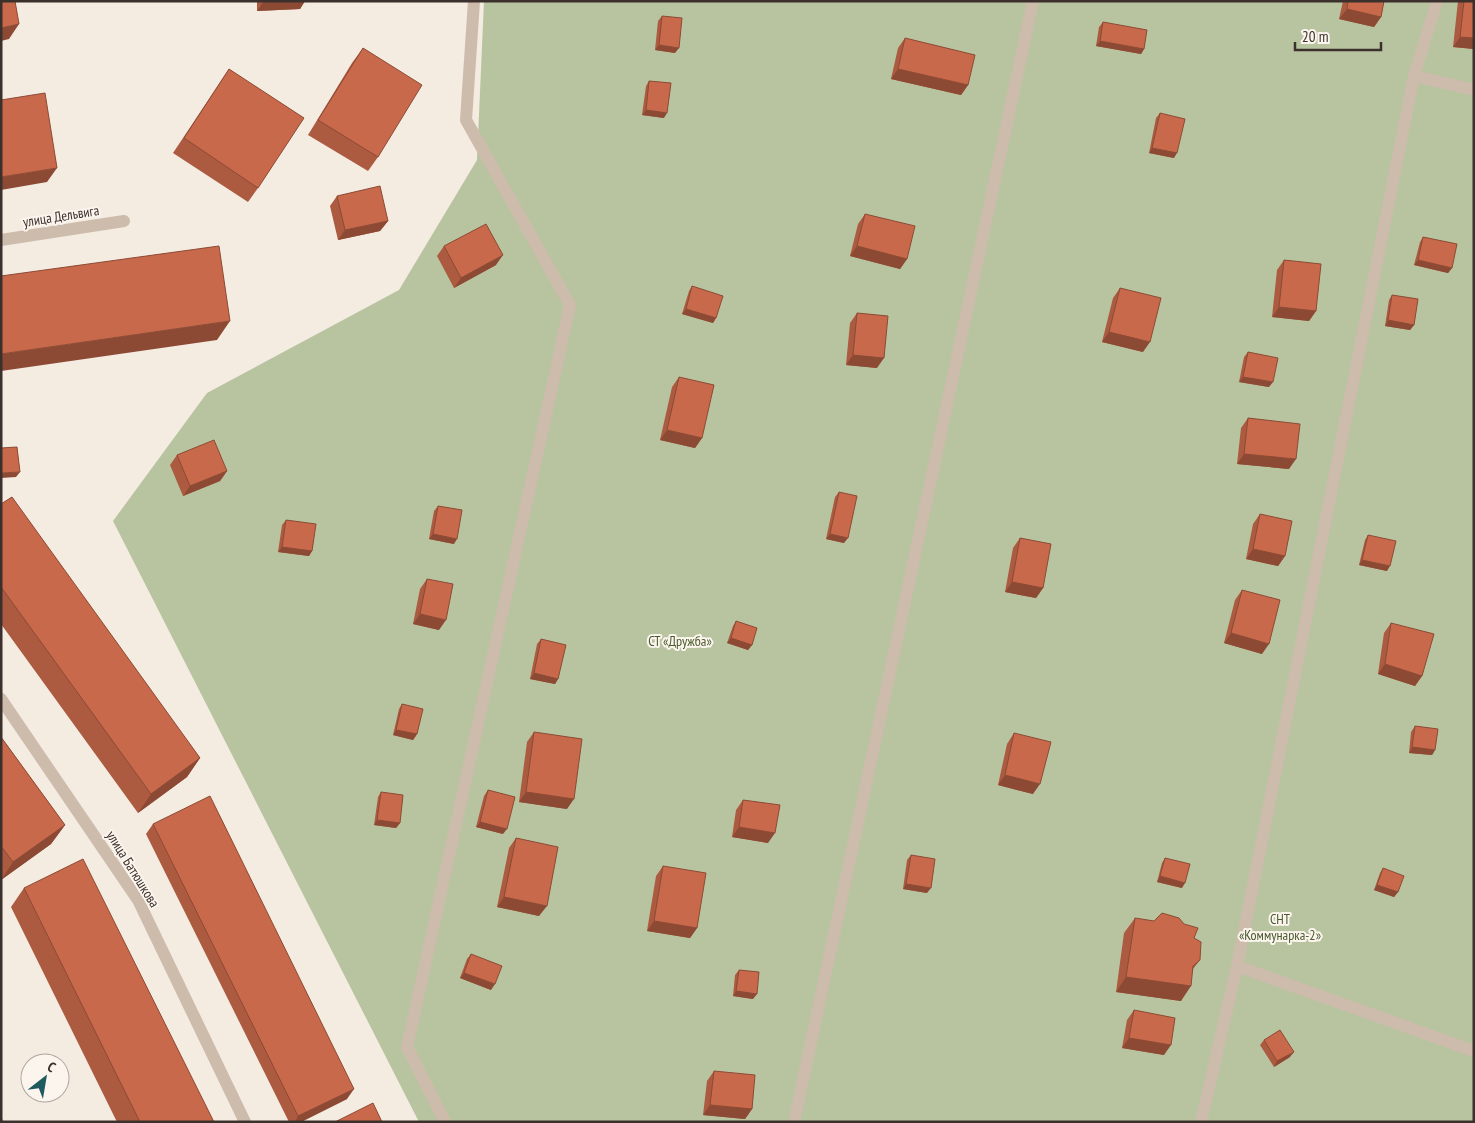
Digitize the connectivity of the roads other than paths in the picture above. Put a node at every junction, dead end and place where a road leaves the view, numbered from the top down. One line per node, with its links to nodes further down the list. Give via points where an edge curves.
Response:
1 (474, 1): 12 (street, via 466,120 570,305 407,1047)
2 (1033, 1): 13 (street)
3 (1437, 1): 4 (street)
4 (1414, 76): 5 (street); 9 (street)
5 (1474, 90)
6 (124, 221): 7 (street, улица Дельвига)
7 (1, 240)
8 (1, 699): 11 (street, улица Батюшкова, via 138,900)
9 (1237, 966): 10 (street); 14 (street)
10 (1474, 1051)
11 (245, 1122)
12 (445, 1122)
13 (794, 1122)
14 (1201, 1122)

